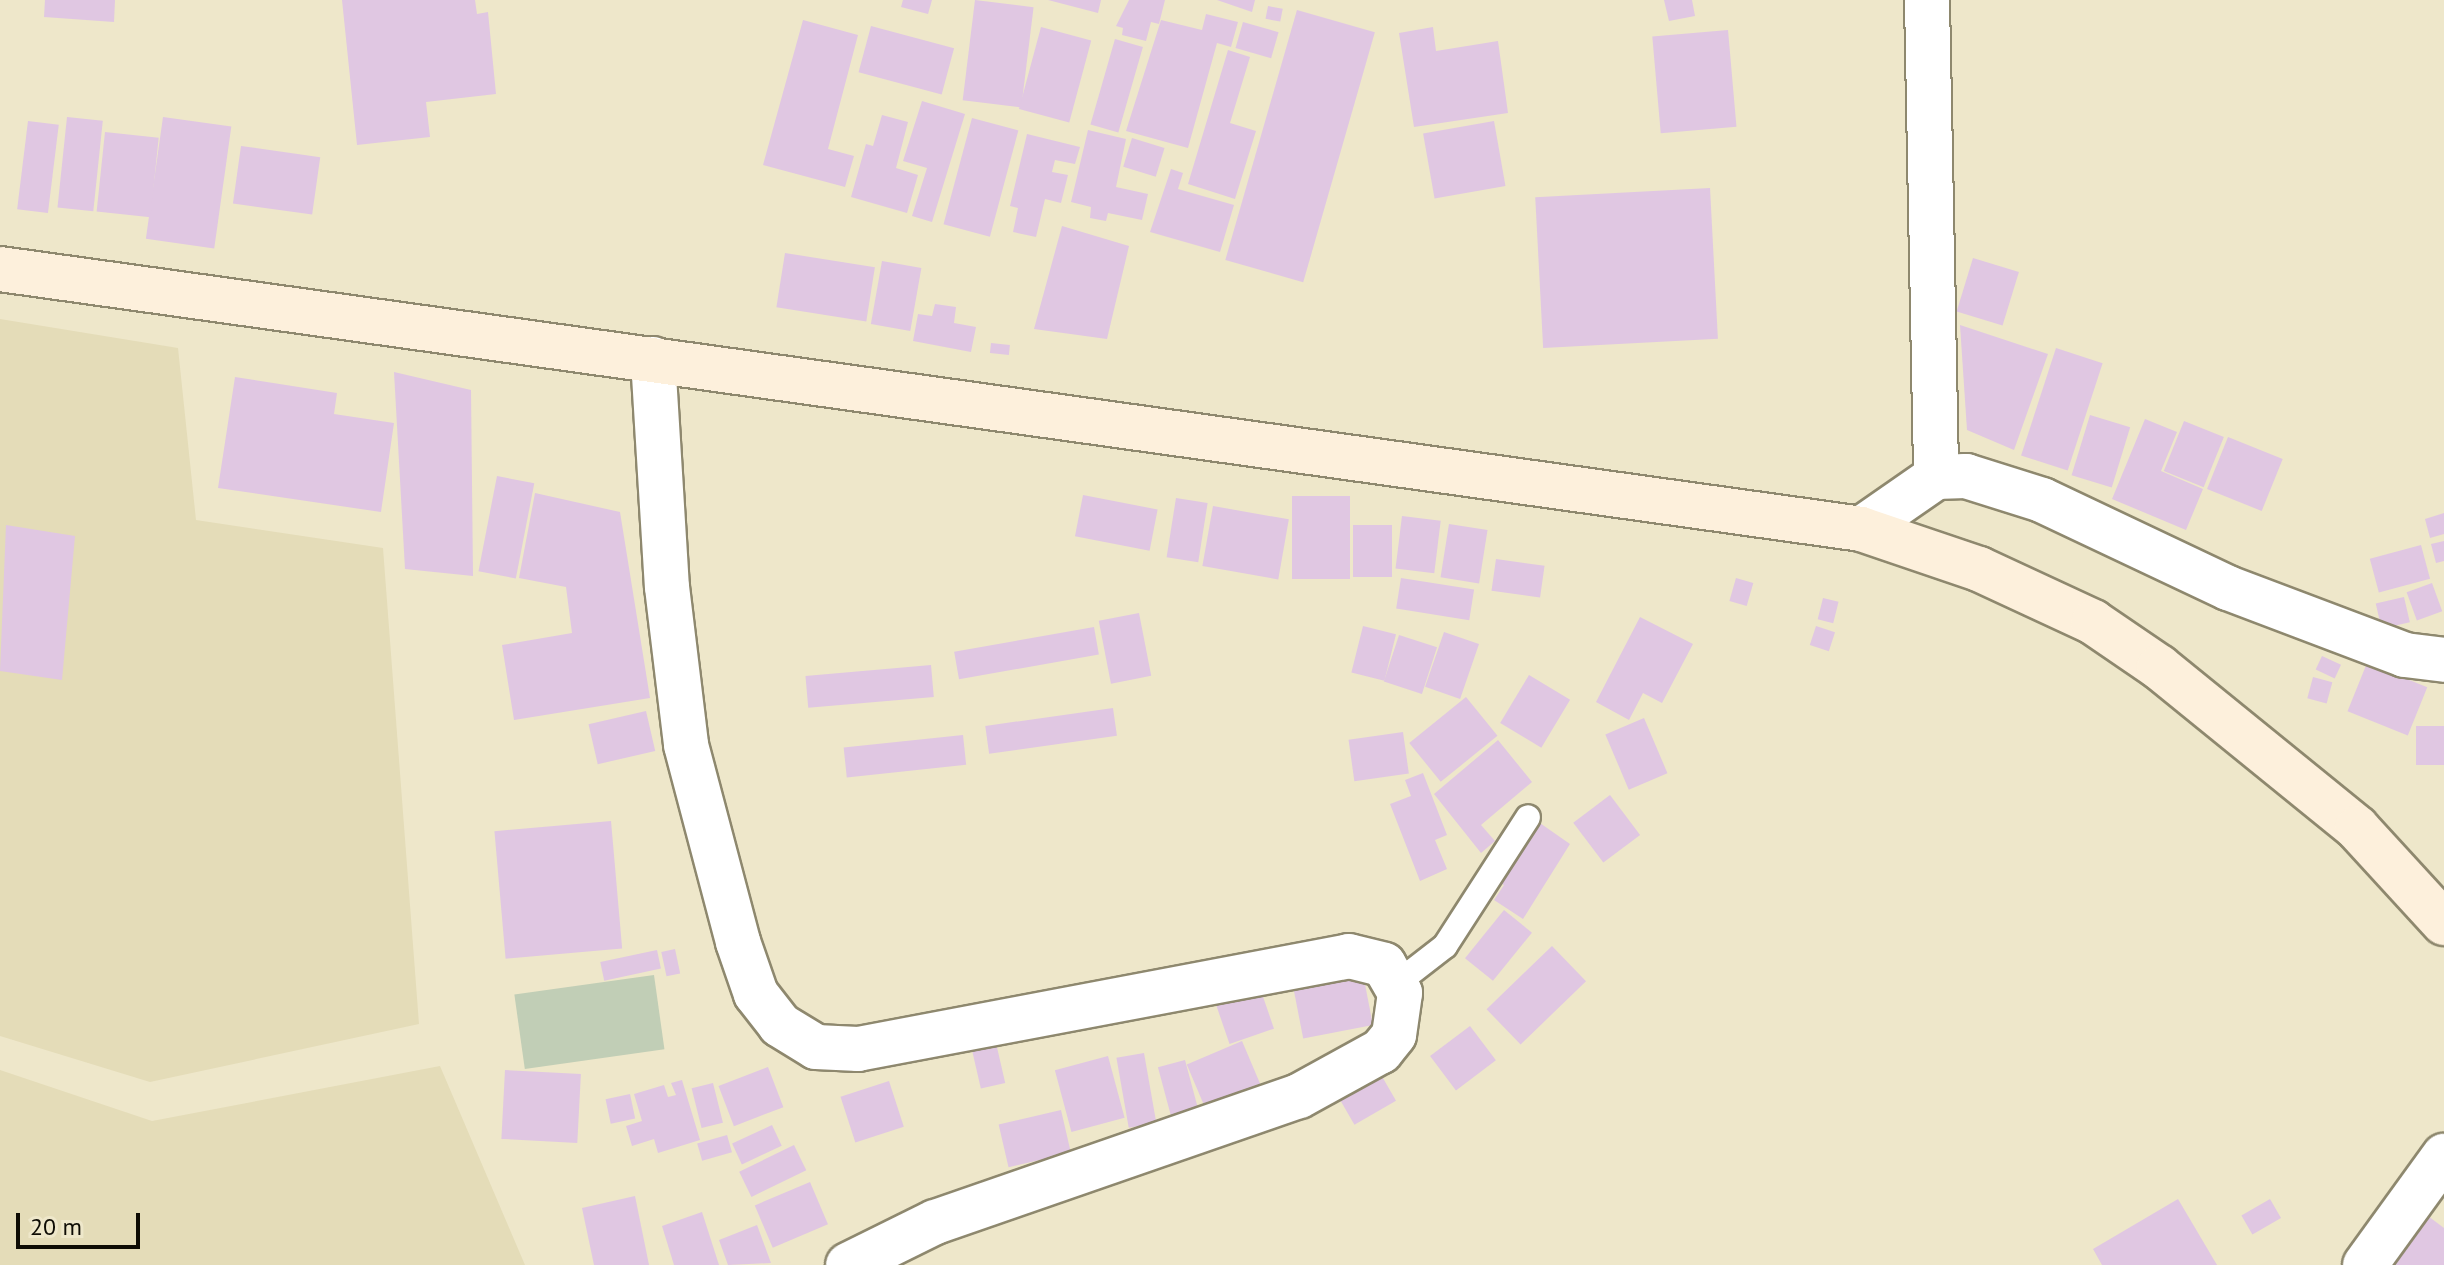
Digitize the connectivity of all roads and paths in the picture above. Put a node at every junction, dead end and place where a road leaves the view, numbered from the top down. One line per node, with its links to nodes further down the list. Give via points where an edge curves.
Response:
1 (1927, 0): 4 (street)
2 (0, 269): 3 (main road)
3 (653, 359): 5 (main road); 10 (street, via 667,587 686,745 738,942 756,994 780,1025 816,1047 858,1049 1349,956 1384,965)
4 (1936, 477): 5 (street); 7 (street, via 1966,476 2042,500 2228,588)
5 (1861, 529): 9 (main road, via 1979,569 2093,622 2159,667 2357,828)
6 (2444, 627): 7 (street)
7 (2425, 657)
8 (1528, 817): 10 (lane, via 1445,946)
9 (2444, 923)
10 (1396, 984): 12 (street, via 1400,1015 1381,1051 1299,1096 935,1222)
11 (2444, 1156): 13 (street)
12 (848, 1265)
13 (2365, 1265)

